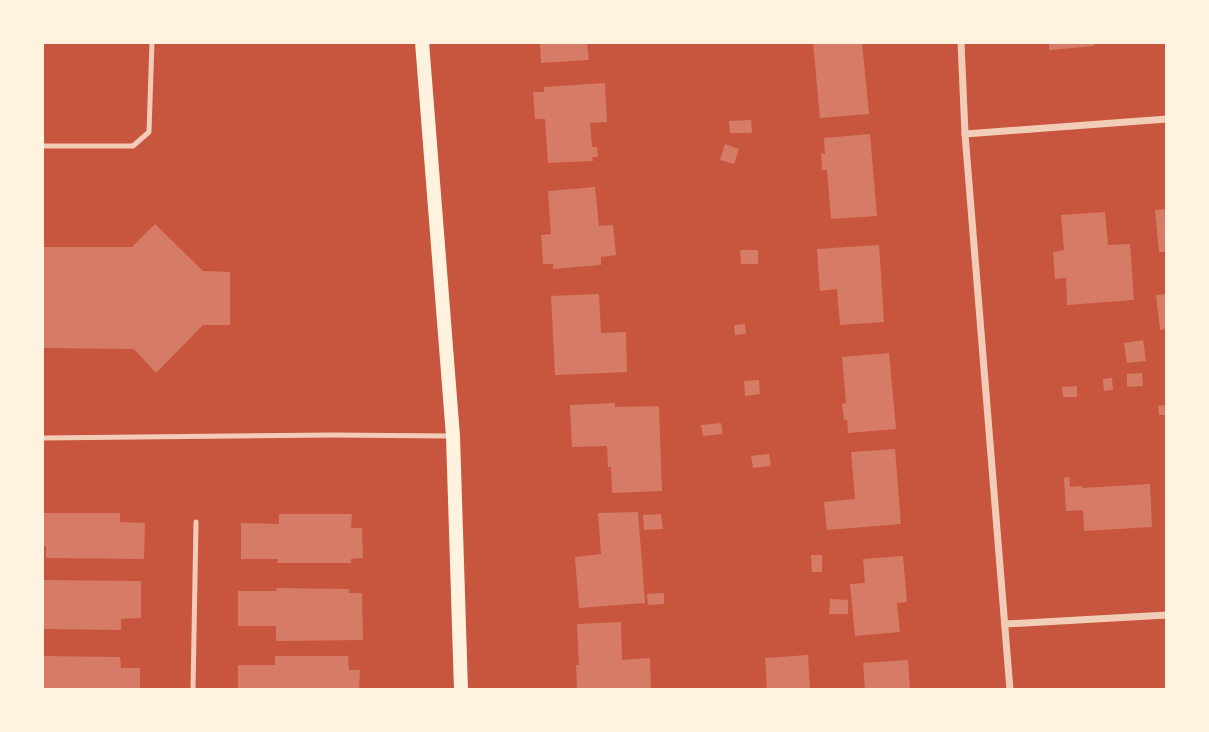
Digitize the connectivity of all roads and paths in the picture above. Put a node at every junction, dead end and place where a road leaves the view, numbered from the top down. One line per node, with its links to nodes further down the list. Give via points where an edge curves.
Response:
1 (152, 42): 6 (lane, via 149,132 132,146)
2 (422, 42): 7 (main road)
3 (961, 42): 5 (street)
4 (1167, 119): 5 (street)
5 (965, 134): 11 (street)
6 (42, 146)
7 (453, 436): 8 (lane); 13 (main road)
8 (42, 438)
9 (196, 522): 12 (lane)
10 (1167, 615): 11 (street)
11 (1005, 624): 14 (street)
12 (193, 690)
13 (461, 690)
14 (1010, 690)

